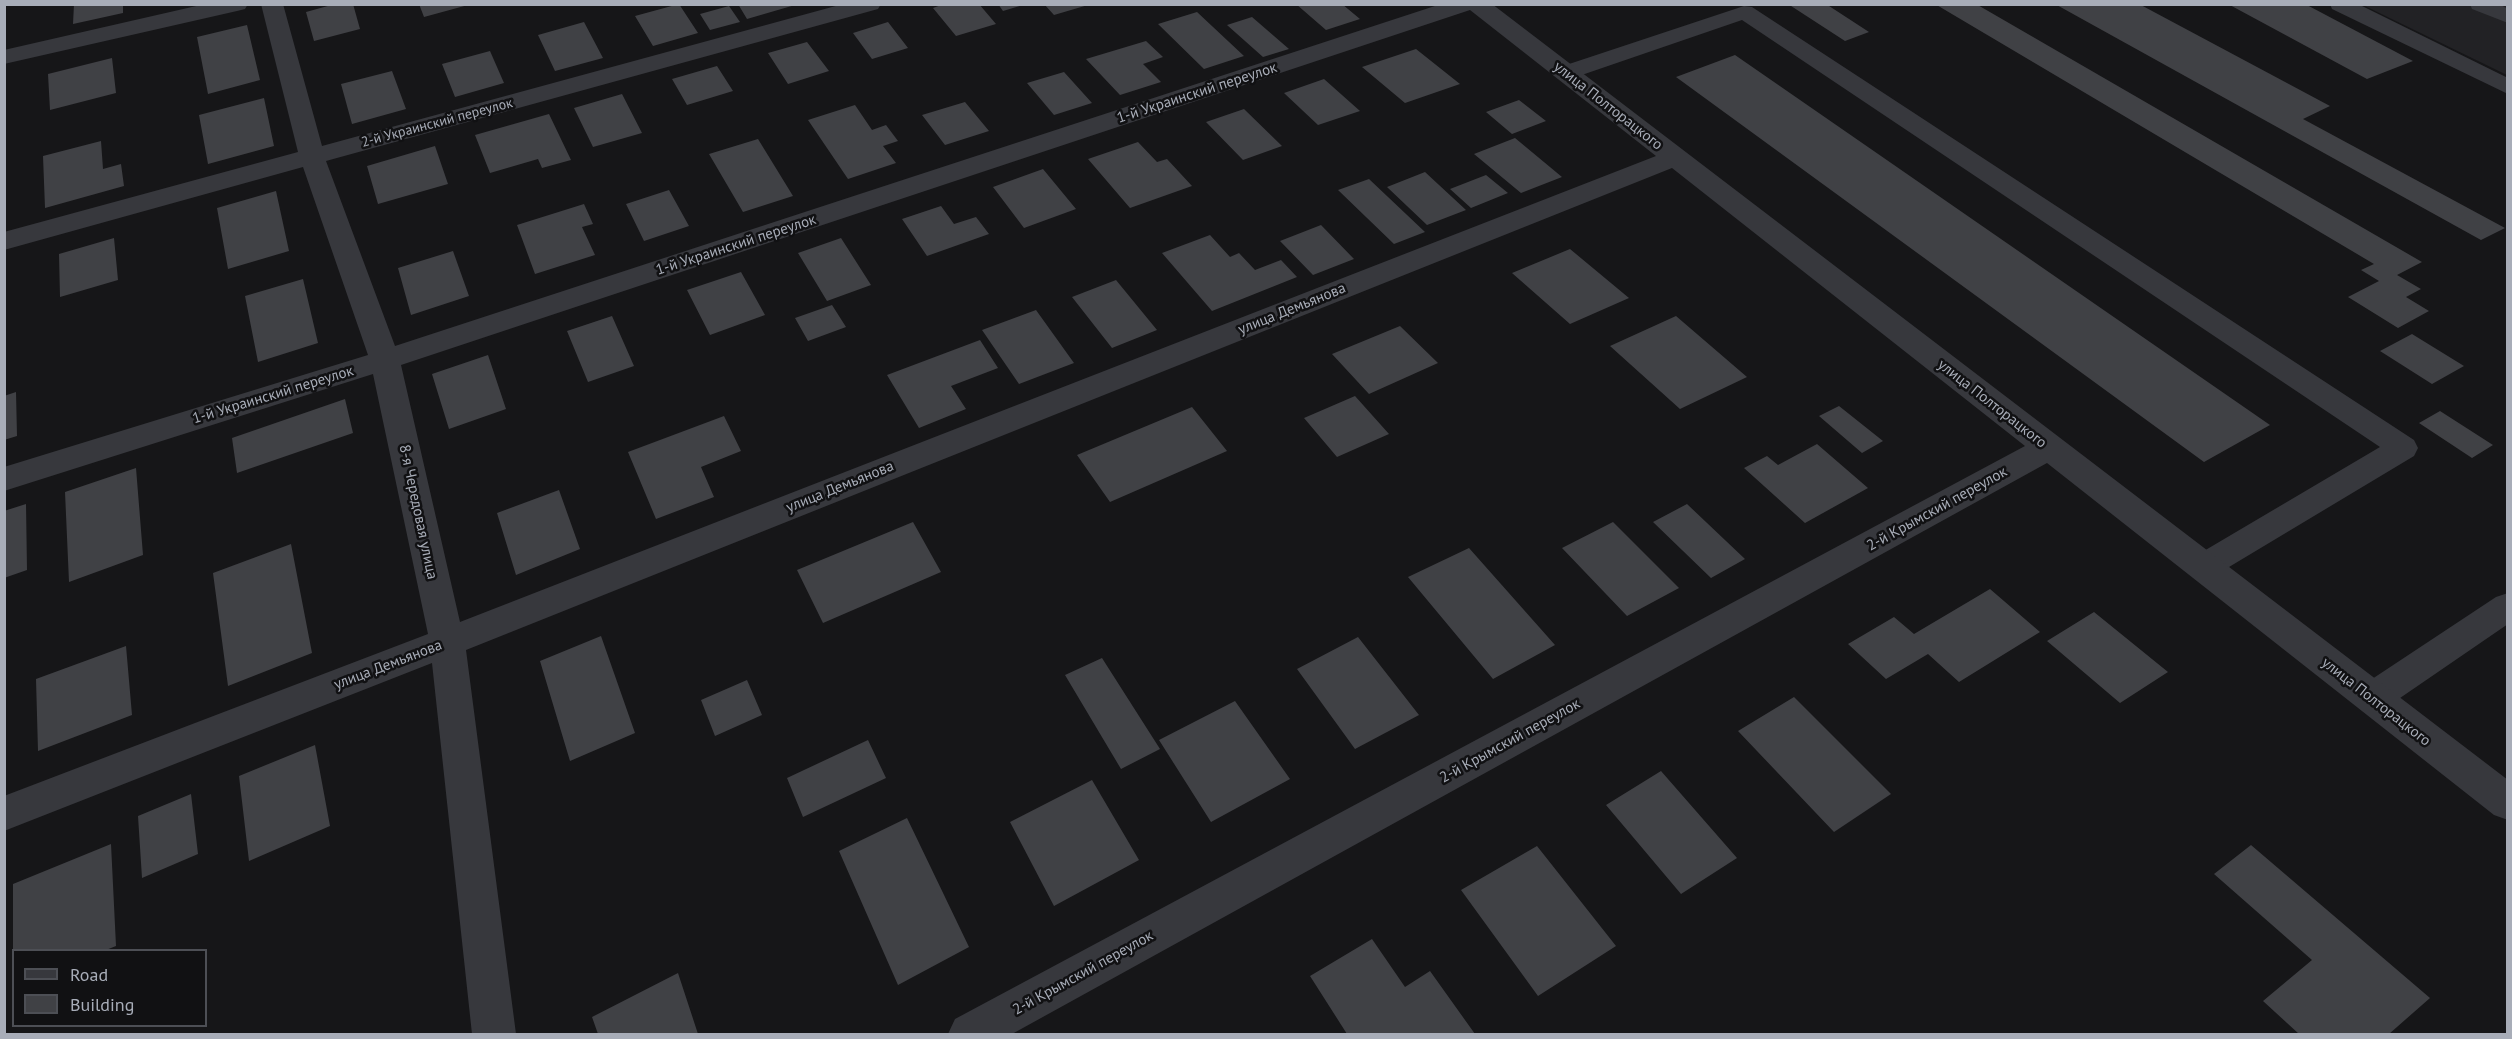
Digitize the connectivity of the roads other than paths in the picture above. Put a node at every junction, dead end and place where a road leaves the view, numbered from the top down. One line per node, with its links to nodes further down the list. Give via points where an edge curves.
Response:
1 (237, 4): 9 (street)
2 (272, 4): 12 (street, 8-я Чередовая улица)
3 (870, 4): 12 (street, 2-й Украинский переулок)
4 (1465, 4): 15 (street, 1-й Украинский переулок)
5 (1477, 4): 10 (street, улица Полторацкого)
6 (2340, 4): 11 (lane)
7 (2481, 4): 8 (lane)
8 (2508, 17)
9 (4, 57)
10 (1565, 73): 13 (street, улица Полторацкого); 18 (lane, via 1744,12 2403,448)
11 (2508, 87)
12 (312, 158): 14 (street, 2-й Украинский переулок); 15 (street, 8-я Чередовая улица)
13 (1675, 158): 16 (street, улица Полторацкого); 20 (street, улица Демьянова)
14 (4, 241)
15 (384, 360): 17 (street, 1-й Украинский переулок); 20 (street, 8-я Чередовая улица)
16 (2049, 448): 18 (street, улица Полторацкого); 25 (street, 2-й Крымский переулок)
17 (4, 479)
18 (2203, 567): 21 (street, улица Полторацкого)
19 (2508, 606): 21 (lane)
20 (447, 642): 23 (street, улица Демьянова); 24 (street, 8-я Чередовая улица)
21 (2372, 698): 22 (street, улица Полторацкого)
22 (2508, 803)
23 (4, 814)
24 (494, 1035)
25 (970, 1035)

